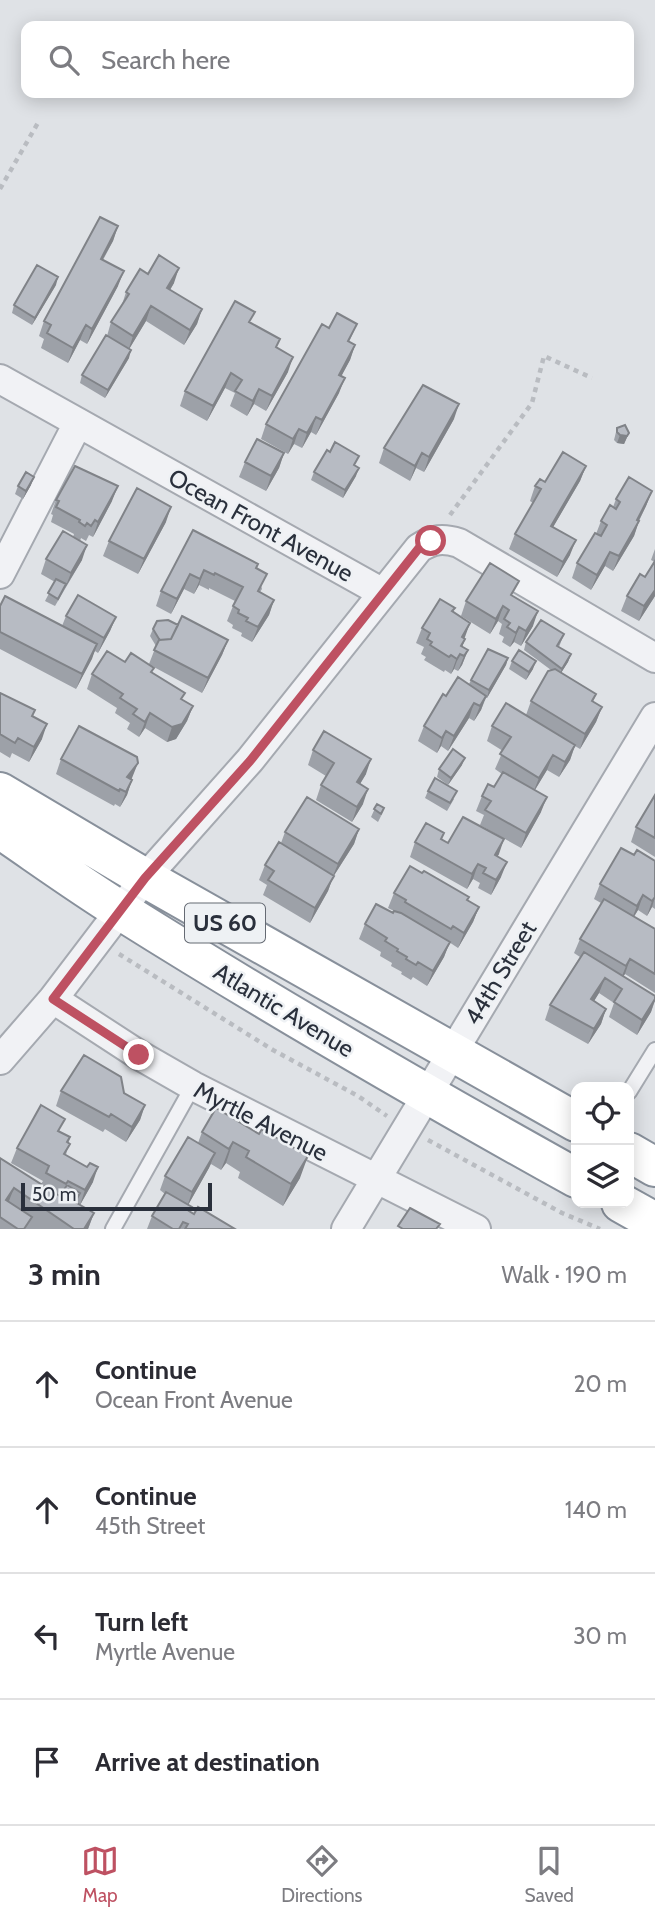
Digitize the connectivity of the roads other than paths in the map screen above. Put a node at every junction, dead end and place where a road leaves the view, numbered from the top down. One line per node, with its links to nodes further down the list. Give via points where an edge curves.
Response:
1 (0, 379): 2 (street, Ocean Front Avenue)
2 (78, 424): 3 (street); 4 (street, Ocean Front Avenue)
3 (0, 574)
4 (383, 593): 5 (street, Ocean Front Avenue, via 419,548 445,539); 9 (street, via 250,761)
5 (655, 658)
6 (655, 717): 13 (street, 44th Street)
7 (0, 792): 9 (highway, Atlantic Avenue / US 60)
8 (0, 829): 10 (highway, Atlantic Avenue / US 60)
9 (145, 878): 10 (street); 13 (highway, Atlantic Avenue / US 60)
10 (111, 925): 11 (street); 17 (highway, Atlantic Avenue / US 60)
11 (53, 999): 14 (street); 16 (street, Myrtle Avenue)
12 (655, 1050): 15 (lane)
13 (452, 1053): 17 (street, 44th Street); 18 (highway, Atlantic Avenue / US 60)
14 (0, 1060)
15 (634, 1084)
16 (193, 1086): 22 (street, Myrtle Avenue); 25 (lane)
17 (427, 1095): 21 (highway, Atlantic Avenue / US 60); 22 (street, 44th Street)
18 (571, 1119)
19 (634, 1155): 20 (highway)
20 (655, 1167)
21 (571, 1175)
22 (376, 1179): 26 (street, 44th Street); 27 (street, Myrtle Avenue)
23 (630, 1208): 24 (highway)
24 (655, 1222)
25 (113, 1229)
26 (346, 1229)
27 (475, 1229)

